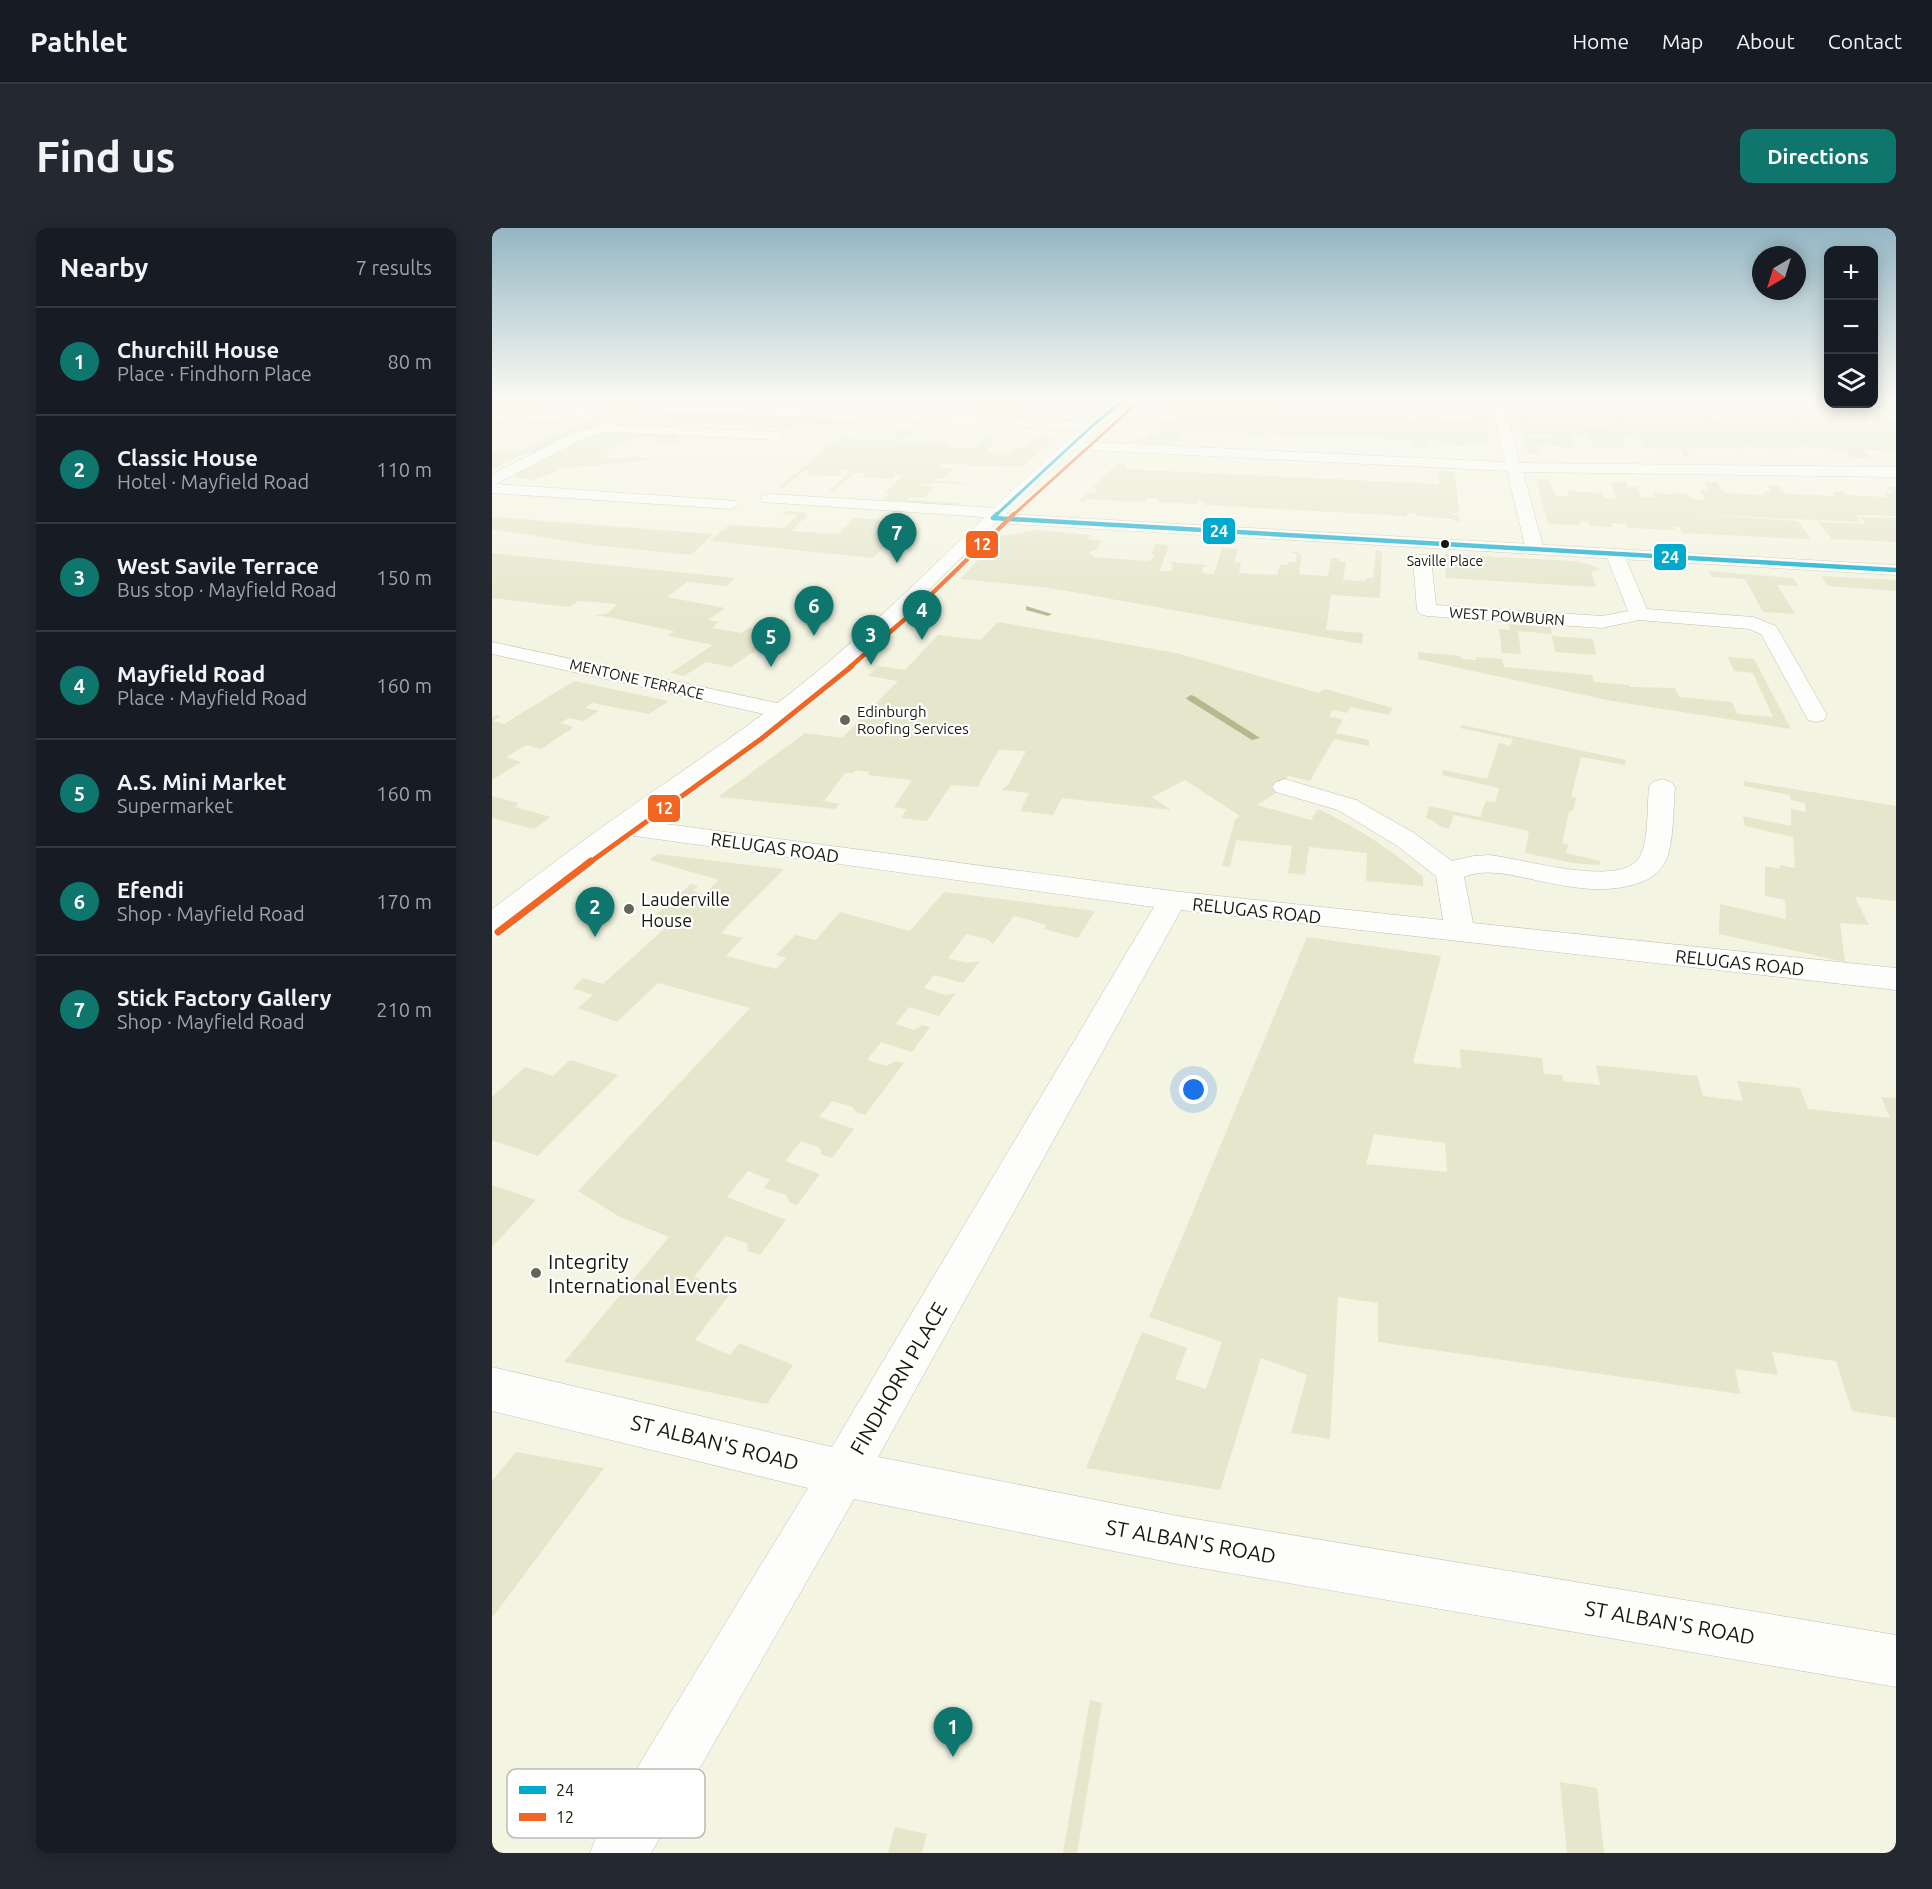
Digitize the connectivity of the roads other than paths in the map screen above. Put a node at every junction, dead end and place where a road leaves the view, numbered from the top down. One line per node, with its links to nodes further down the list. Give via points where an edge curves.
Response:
1 (506, 473): 4 (street)
2 (1040, 473): 8 (street)
3 (1515, 473): 9 (street)
4 (492, 480)
5 (492, 488): 7 (street)
6 (769, 499): 8 (street)
7 (731, 504)
8 (995, 515): 9 (street); 15 (street, via 918,593)
9 (1535, 550): 10 (street)
10 (1615, 555): 12 (street); 13 (street)
11 (1422, 559): 13 (street, WEST POWBURN, via 1427,610 1602,622)
12 (1896, 570)
13 (1639, 614): 16 (street, WEST POWBURN, via 1764,627)
14 (492, 648): 15 (street, MENTONE TERRACE)
15 (782, 711): 19 (street)
16 (1816, 716)
17 (1285, 788): 20 (street, via 1347,806 1405,839)
18 (1662, 788): 20 (street, via 1654,857 1647,867 1630,876 1583,881 1488,864)
19 (620, 826): 21 (street, RELUGAS ROAD); 22 (street)
20 (1449, 873): 23 (street)
21 (1172, 900): 23 (street, RELUGAS ROAD); 26 (street, FINDHORN PLACE)
22 (492, 924)
23 (1460, 933): 24 (street, RELUGAS ROAD)
24 (1896, 979)
25 (492, 1389): 26 (street, ST ALBAN'S ROAD)
26 (843, 1473): 27 (street, ST ALBAN'S ROAD, via 1183,1541); 28 (street, FINDHORN PLACE)
27 (1896, 1661)
28 (669, 1769)
29 (628, 1838): 30 (street, FINDHORN PLACE)
30 (619, 1853)

